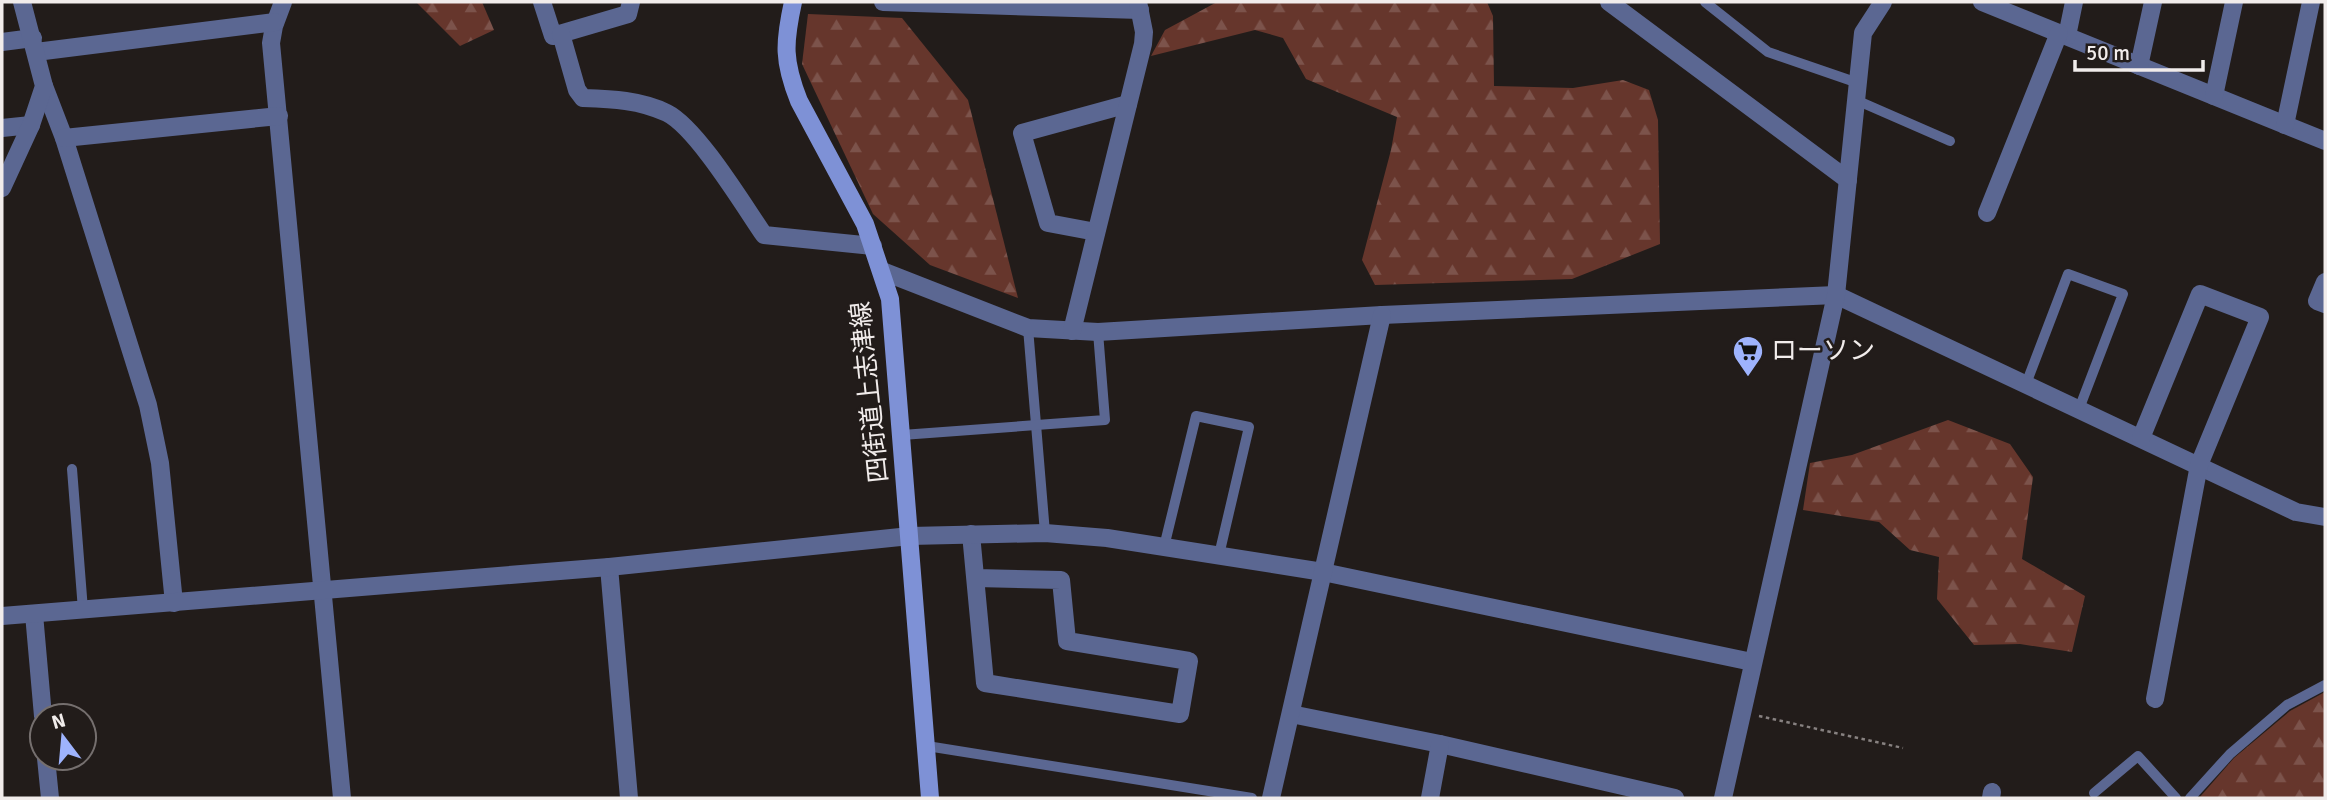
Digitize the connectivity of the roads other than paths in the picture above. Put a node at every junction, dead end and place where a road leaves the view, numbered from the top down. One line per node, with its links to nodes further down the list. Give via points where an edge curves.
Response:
1 (22, 2): 20 (street)
2 (283, 2): 16 (street)
3 (542, 2): 17 (street, via 553,36)
4 (631, 2): 17 (street, via 628,14)
5 (793, 2): 37 (main road, 四街道上志津線, via 785,53 790,80)
6 (883, 2): 15 (street)
7 (1609, 2): 33 (street)
8 (1705, 2): 23 (lane, via 1768,52)
9 (1883, 2): 23 (street, via 1863,33)
10 (2074, 2): 18 (street)
11 (2153, 2): 21 (street)
12 (2234, 2): 24 (street)
13 (2311, 2): 28 (street)
14 (1993, 4): 18 (street)
15 (1139, 6): 25 (street, via 1143,44)
16 (275, 22): 20 (street); 26 (street, via 271,43)
17 (561, 34): 37 (street, via 583,98 628,100 669,114 699,142 764,235)
18 (2063, 35): 21 (street); 35 (street)
19 (2, 42): 20 (street)
20 (34, 45): 22 (street)
21 (2139, 66): 24 (street)
22 (44, 86): 27 (street); 30 (street)
23 (1857, 91): 31 (lane); 33 (street)
24 (2214, 96): 28 (street)
25 (1128, 104): 36 (street); 36 (street, via 1022,133 1048,223)
26 (279, 116): 30 (street); 62 (street)
27 (31, 125): 29 (street); 34 (street)
28 (2285, 125): 32 (street)
29 (2, 128)
30 (64, 138): 63 (street, via 148,405 160,463)
31 (1950, 141)
32 (2325, 141)
33 (1848, 180): 40 (street)
34 (2, 188)
35 (1987, 214)
36 (1096, 232): 44 (street)
37 (873, 246): 38 (main road, 四街道上志津線)
38 (882, 271): 43 (street); 49 (main road, 四街道上志津線, via 890,299)
39 (2325, 282): 41 (street, via 2317,301)
40 (1836, 295): 42 (street); 46 (street); 67 (street)
41 (2325, 304)
42 (1382, 315): 45 (street); 60 (street)
43 (1028, 328): 44 (street); 48 (lane)
44 (1072, 331): 45 (street)
45 (1098, 332): 48 (lane, via 1105,420)
46 (2026, 384): 47 (street); 47 (lane, via 2068,274 2123,294)
47 (2079, 409): 50 (street)
48 (1036, 427): 49 (lane); 54 (lane)
49 (901, 435): 56 (main road, 四街道上志津線)
50 (2141, 438): 51 (street); 51 (street, via 2200,294 2260,317)
51 (2199, 466): 53 (street, via 2296,512); 69 (street)
52 (72, 469): 64 (lane)
53 (2325, 517)
54 (1045, 533): 55 (street); 57 (street)
55 (971, 534): 56 (street); 61 (street)
56 (910, 536): 59 (street); 73 (main road, 四街道上志津線)
57 (1164, 547): 58 (street); 58 (lane, via 1196,416 1249,427)
58 (1219, 555): 60 (street)
59 (609, 566): 62 (street); 78 (street)
60 (1323, 572): 67 (street); 71 (street)
61 (976, 578): 61 (street, via 985,683 1180,714 1189,661 1067,641 1061,580)
62 (323, 590): 63 (street); 77 (street)
63 (174, 603): 64 (street)
64 (83, 610): 65 (street)
65 (34, 614): 66 (street); 70 (street)
66 (2, 617)
67 (1752, 662): 84 (street)
68 (2325, 685): 86 (lane, via 2287,705 2230,754)
69 (2155, 699)
70 (42, 702)
71 (1291, 715): 72 (street); 81 (street)
72 (1440, 744): 82 (street); 83 (street)
73 (927, 746): 79 (main road, 四街道上志津線); 80 (lane)
74 (47, 772): 76 (street)
75 (2094, 793): 85 (lane, via 2138,756)
76 (50, 798)
77 (342, 798)
78 (629, 798)
79 (930, 798)
80 (1252, 798)
81 (1271, 798)
82 (1430, 798)
83 (1675, 798)
84 (1723, 798)
85 (2176, 798)
86 (2190, 798)

